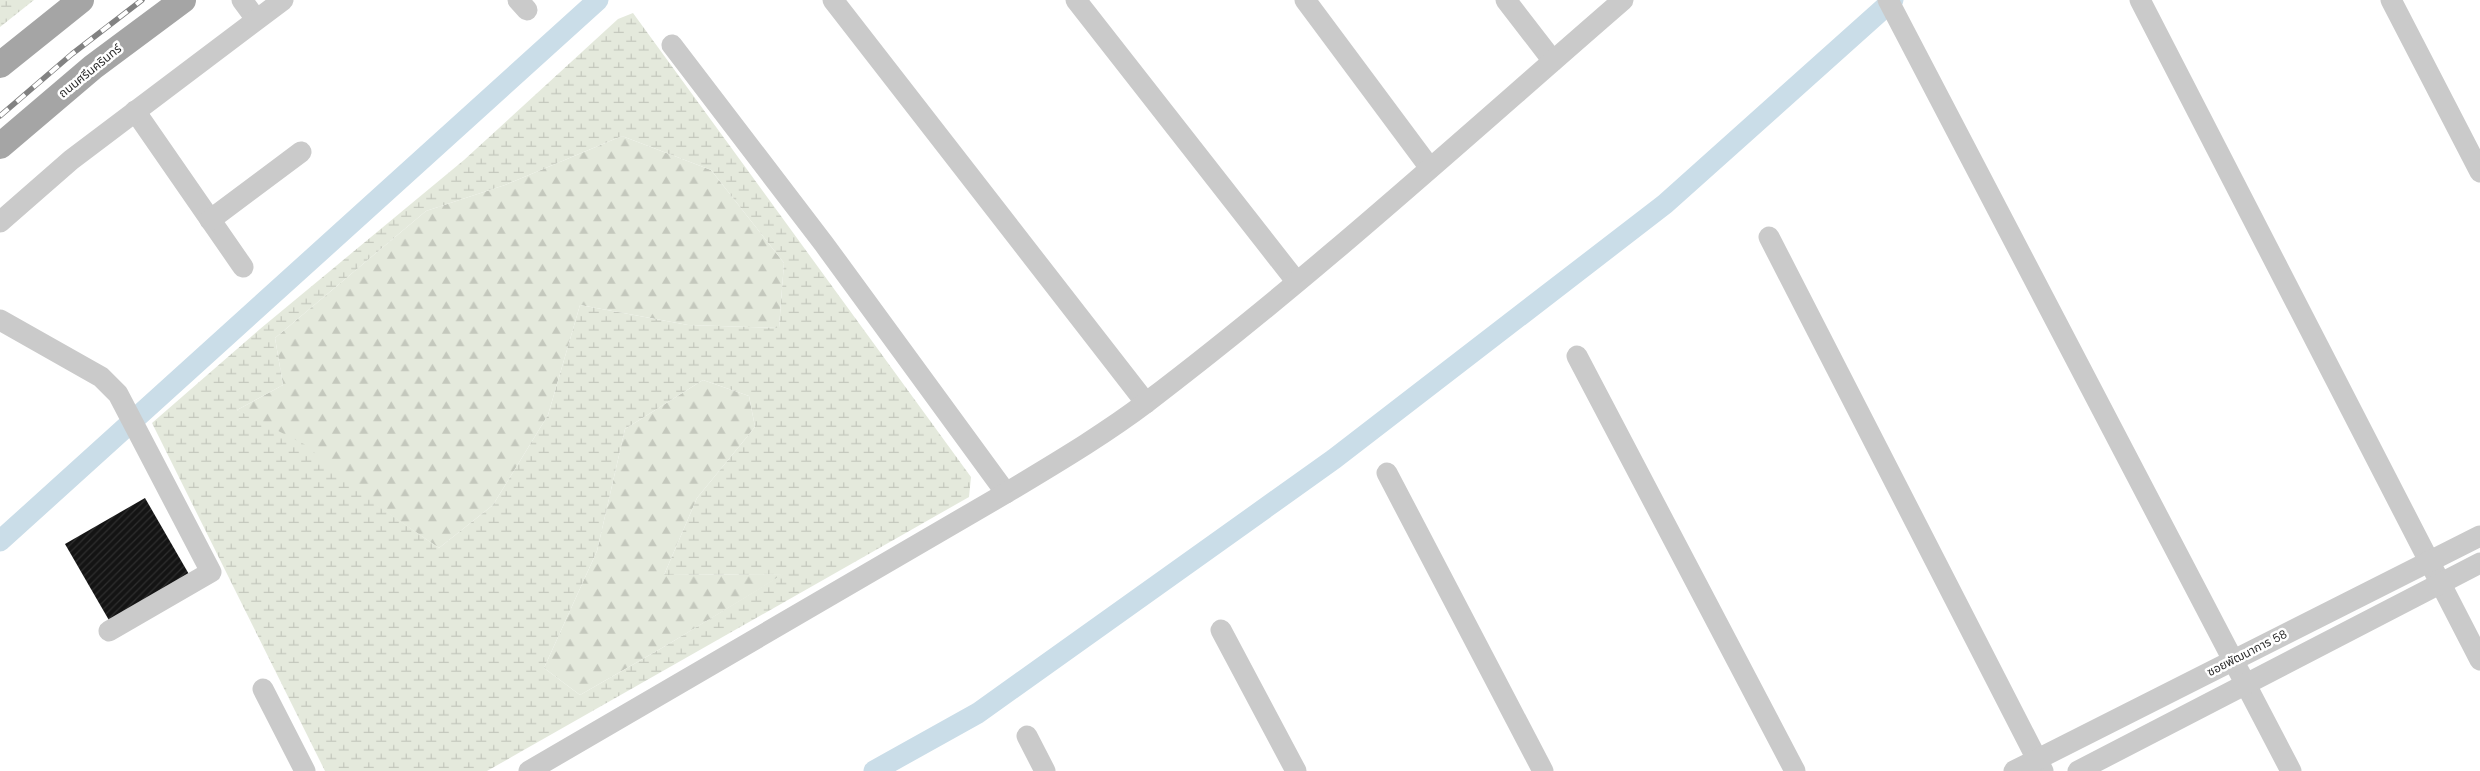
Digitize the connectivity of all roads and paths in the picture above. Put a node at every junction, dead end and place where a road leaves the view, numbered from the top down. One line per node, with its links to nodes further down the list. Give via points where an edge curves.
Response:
1 (81, 0): 16 (main road)
2 (183, 0): 18 (main road, ถนนศรีนครินทร์, via 94,67)
3 (242, 0): 13 (street)
4 (283, 0): 13 (street)
5 (833, 0): 29 (street)
6 (1076, 0): 26 (street)
7 (1305, 0): 20 (street)
8 (1506, 0): 15 (street)
9 (1623, 0): 15 (street)
10 (1888, 0): 39 (street)
11 (2140, 0): 33 (street)
12 (2391, 0): 21 (street)
13 (256, 19): 17 (street)
14 (672, 45): 31 (street, via 824,244)
15 (1553, 61): 20 (street)
16 (0, 65)
17 (135, 111): 22 (street); 23 (street, via 71,160)
18 (0, 146)
19 (301, 152): 22 (street)
20 (1430, 168): 26 (street)
21 (2480, 172)
22 (210, 220): 25 (street)
23 (0, 222)
24 (1769, 237): 43 (street)
25 (243, 267)
26 (1296, 282): 29 (street)
27 (0, 320): 37 (street, via 101,377 118,394 211,572)
28 (1577, 356): 49 (street)
29 (1146, 403): 31 (street, via 1084,446)
30 (1387, 473): 48 (street)
31 (1006, 493): 45 (street)
32 (2480, 536): 33 (street, ซอยพัฒนาการ 58)
33 (2429, 561): 35 (street); 39 (street, ซอยพัฒนาการ 58)
34 (2480, 563): 35 (street)
35 (2441, 583): 38 (street); 40 (street)
36 (1222, 630): 47 (street)
37 (109, 631)
38 (2480, 660)
39 (2233, 661): 40 (street); 43 (street, ซอยพัฒนาการ 58)
40 (2245, 684): 51 (street); 52 (street)
41 (263, 689): 44 (street)
42 (1027, 736): 46 (street)
43 (2039, 765): 50 (street, ซอยพัฒนาการ 58)
44 (305, 771)
45 (529, 771)
46 (1045, 771)
47 (1296, 771)
48 (1543, 771)
49 (1795, 771)
50 (2014, 771)
51 (2078, 771)
52 (2290, 771)

